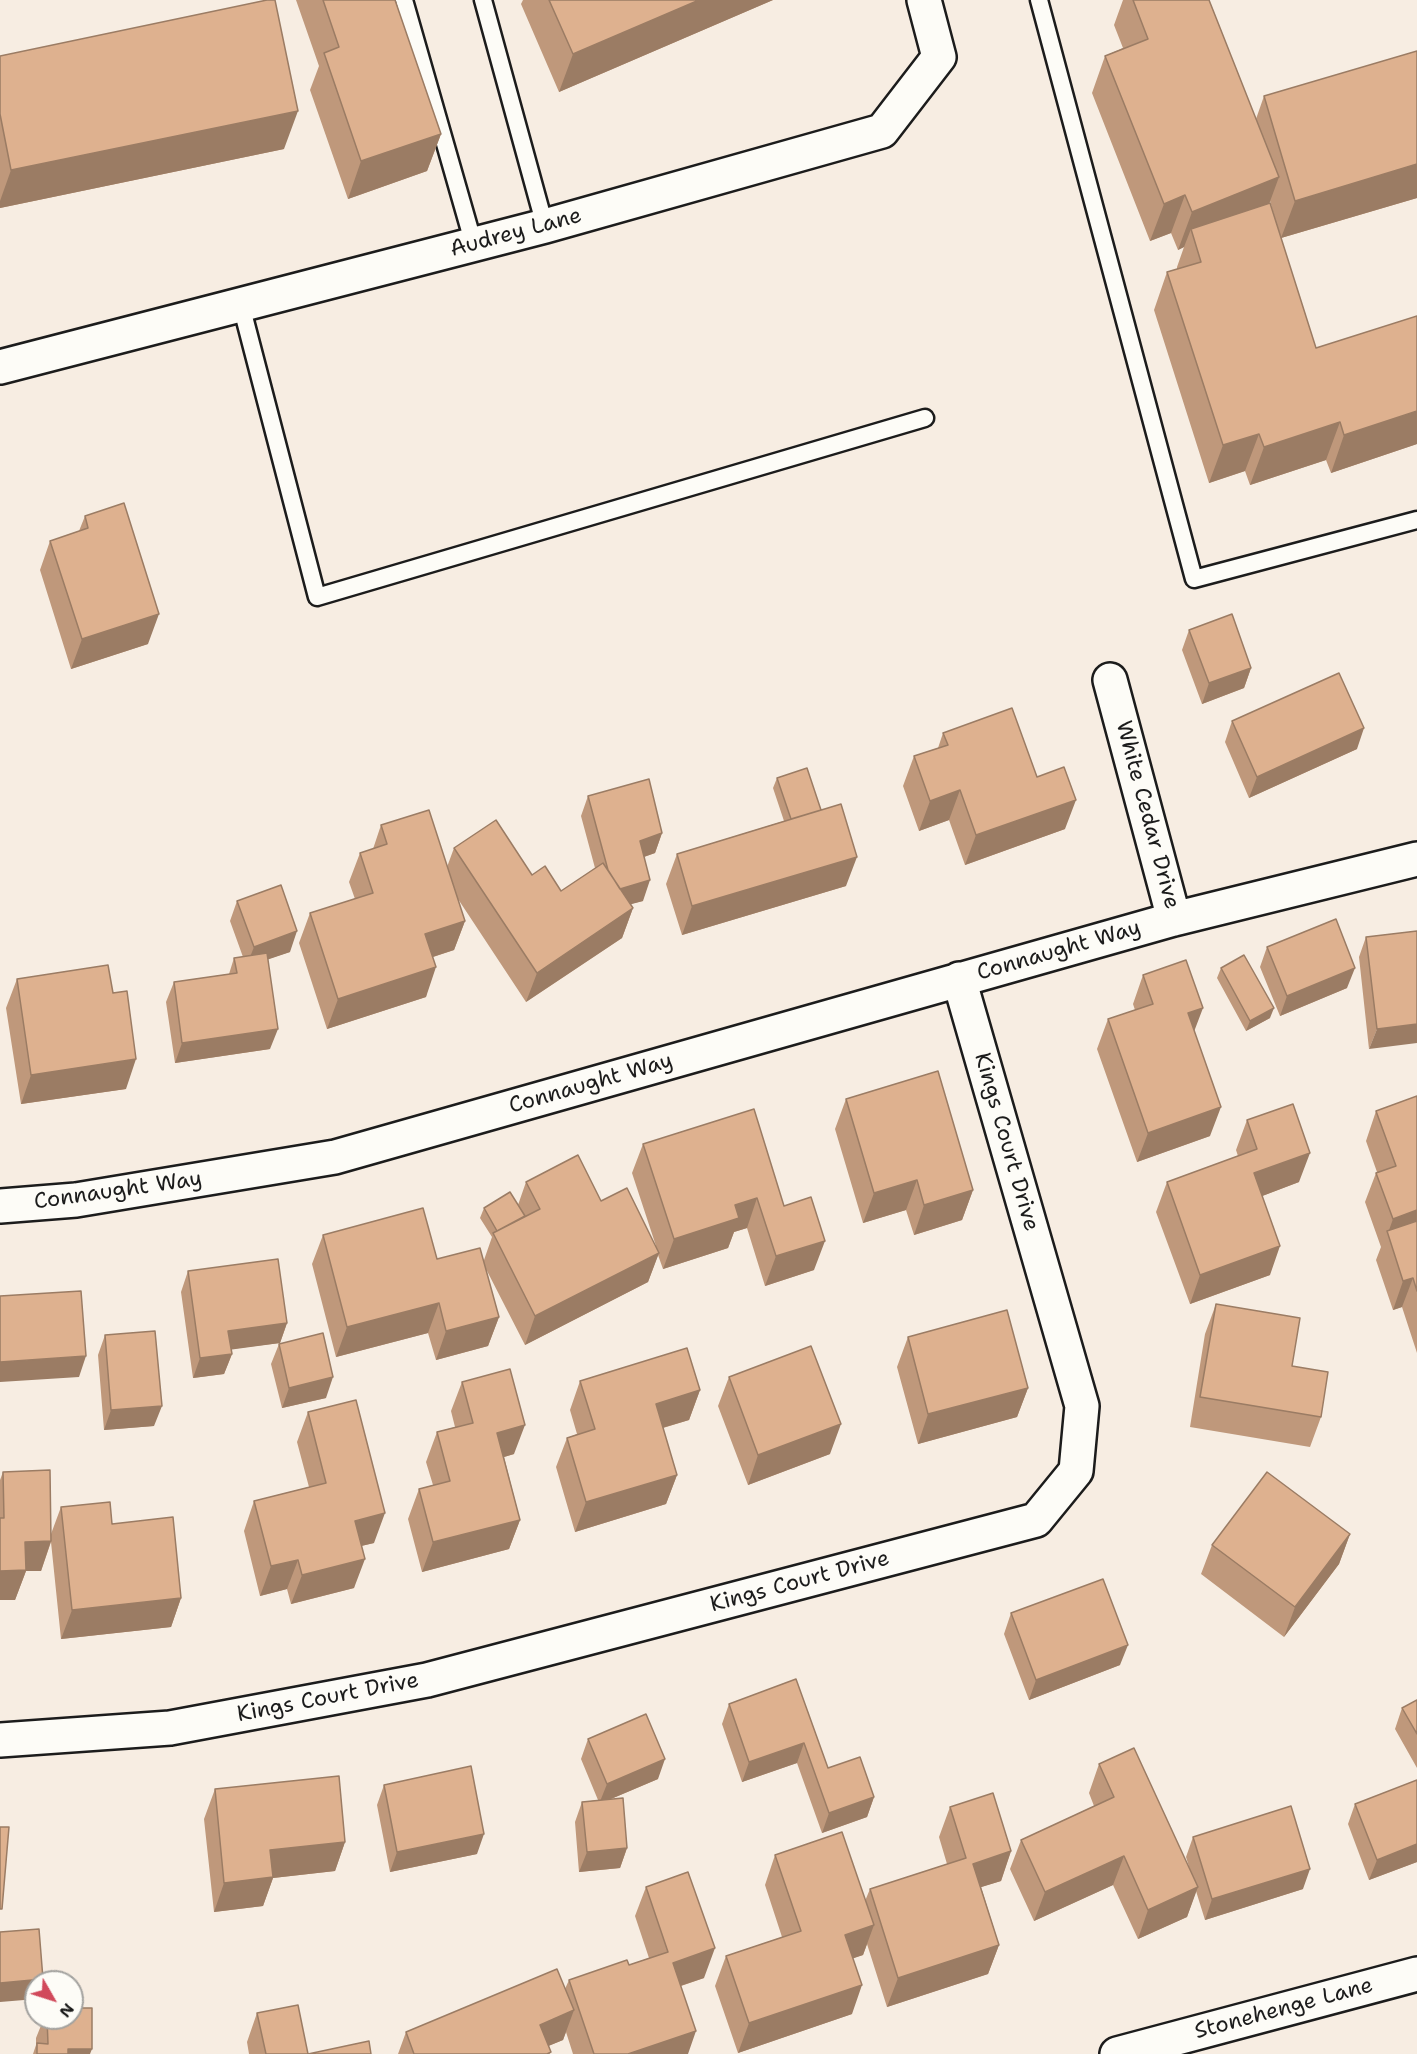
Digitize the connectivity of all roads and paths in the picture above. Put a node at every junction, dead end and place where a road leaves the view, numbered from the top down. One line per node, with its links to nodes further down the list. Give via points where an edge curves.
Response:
1 (404, 0): 6 (lane)
2 (483, 0): 5 (lane)
3 (924, 0): 5 (street, Audrey Lane, via 939,57 882,131)
4 (1039, 0): 10 (lane, via 1194,579)
5 (545, 226): 6 (street, Audrey Lane)
6 (474, 245): 7 (street, Audrey Lane)
7 (242, 305): 8 (street, Audrey Lane); 9 (lane, via 317,597)
8 (0, 366)
9 (925, 418)
10 (1417, 520)
11 (1110, 680): 13 (street, White Cedar Drive)
12 (1417, 859): 13 (street, White Cedar Drive)
13 (1174, 919): 14 (street, Connaught Way)
14 (959, 979): 15 (street, Connaught Way, via 335,1156 76,1200); 16 (street, Kings Court Drive, via 1082,1406 1076,1471 1036,1520 427,1680 170,1728)
15 (0, 1206)
16 (0, 1740)
17 (1417, 1974): 18 (street, Stonehenge Lane)
18 (1117, 2054)

